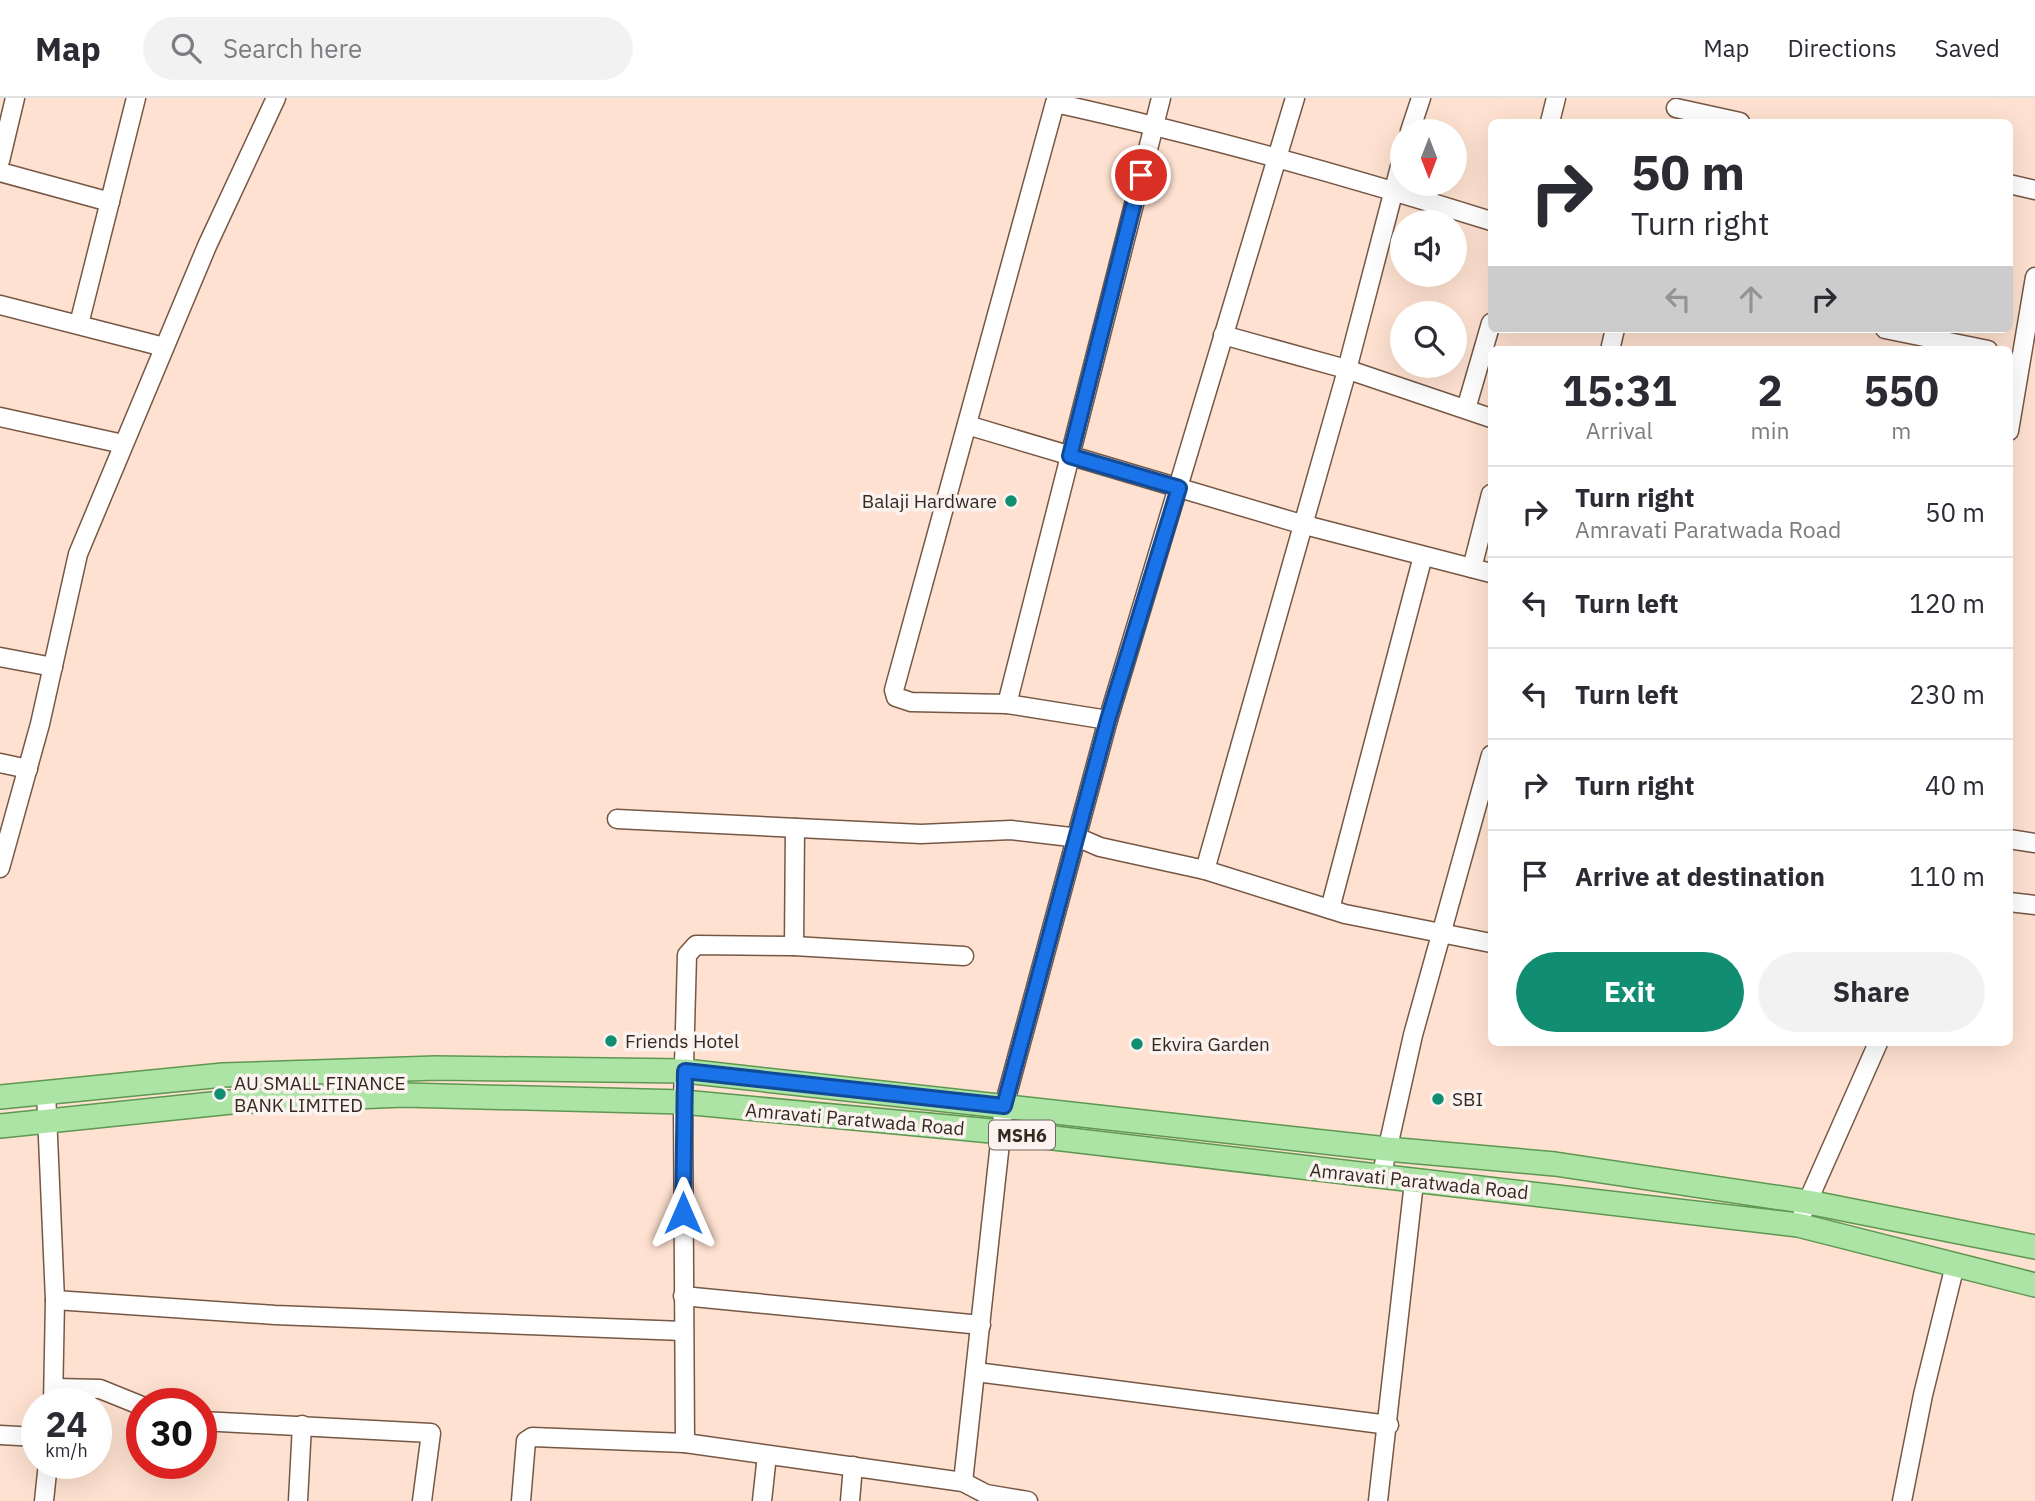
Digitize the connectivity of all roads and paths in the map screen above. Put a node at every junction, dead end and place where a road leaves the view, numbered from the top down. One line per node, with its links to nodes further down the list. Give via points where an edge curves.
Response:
1 (15, 98): 14 (street)
2 (136, 98): 21 (street)
3 (276, 98): 30 (street)
4 (1161, 98): 12 (street)
5 (1295, 98): 13 (street)
6 (1421, 98): 9 (street)
7 (1556, 98): 10 (street)
8 (1675, 109): 11 (street)
9 (1414, 119)
10 (1551, 119)
11 (1725, 119)
12 (1154, 124): 13 (street); 37 (street, via 1055,103); 39 (street)
13 (1276, 158): 17 (street); 28 (street)
14 (0, 161)
15 (0, 172): 21 (street)
16 (2013, 185): 18 (street)
17 (1390, 189)
18 (2035, 190)
19 (1390, 196): 32 (street)
20 (1412, 196): 22 (street)
21 (110, 202): 25 (street)
22 (1488, 219)
23 (2035, 277): 31 (street)
24 (0, 305): 25 (street)
25 (79, 324): 30 (street)
26 (1488, 333): 34 (street)
27 (1907, 333): 29 (street)
28 (1223, 335): 32 (street); 40 (street)
29 (1969, 346)
30 (164, 347): 38 (street)
31 (2016, 356): 33 (street)
32 (1346, 369): 34 (street); 42 (street)
33 (2013, 388)
34 (1466, 409): 36 (street)
35 (0, 417): 38 (street)
36 (1488, 417)
37 (967, 425): 39 (street); 48 (street, via 894,690 896,697 911,702)
38 (123, 444): 47 (street, via 78,554)
39 (1070, 456): 40 (street); 48 (street)
40 (1179, 488): 42 (street); 49 (street)
41 (1488, 507): 44 (street)
42 (1303, 525): 43 (street); 59 (street)
43 (1423, 556): 44 (street); 62 (street)
44 (1472, 569): 45 (street)
45 (1488, 572)
46 (0, 657): 47 (street)
47 (53, 667): 52 (street)
48 (1007, 704): 49 (street)
49 (1108, 720): 55 (street)
50 (0, 763): 52 (street)
51 (1488, 766): 63 (street)
52 (28, 769): 58 (street)
53 (617, 819): 54 (street)
54 (794, 828): 55 (street, via 921,834 1011,830); 65 (street)
55 (1079, 838): 59 (street, via 1100,847); 72 (street)
56 (2013, 839): 57 (street)
57 (2035, 842)
58 (0, 868)
59 (1205, 870): 62 (street)
60 (2013, 902): 61 (street)
61 (2035, 905)
62 (1330, 909): 63 (street)
63 (1442, 932): 64 (street); 76 (street)
64 (1488, 942)
65 (794, 946): 66 (street); 68 (street, via 696,945 690,949)
66 (964, 957)
67 (1877, 1046): 79 (street)
68 (685, 1071): 69 (main road, Amravati Paratwada Road / MSH6, via 436,1068 223,1075); 71 (street); 72 (main road, Amravati Paratwada Road / MSH6)
69 (46, 1091): 70 (main road, Amravati Paratwada Road / MSH6); 73 (street)
70 (0, 1097)
71 (682, 1102): 73 (main road, Amravati Paratwada Road / MSH6, via 404,1095 231,1102); 75 (main road, Amravati Paratwada Road / MSH6); 84 (street)
72 (1004, 1106): 75 (street); 76 (main road, Amravati Paratwada Road / MSH6)
73 (48, 1121): 74 (main road, Amravati Paratwada Road / MSH6); 85 (street)
74 (0, 1126)
75 (1002, 1132): 77 (main road, Amravati Paratwada Road / MSH6); 86 (street)
76 (1387, 1149): 77 (street); 79 (main road, Amravati Paratwada Road / MSH6, via 1555,1164)
77 (1381, 1178): 78 (main road, Amravati Paratwada Road / MSH6)
78 (1415, 1182): 80 (main road, Amravati Paratwada Road / MSH6); 91 (street)
79 (1808, 1202): 80 (street); 81 (main road, Amravati Paratwada Road / MSH6)
80 (1798, 1225): 82 (main road, Amravati Paratwada Road / MSH6)
81 (2035, 1247)
82 (1955, 1265): 83 (main road, Amravati Paratwada Road / MSH6); 108 (street)
83 (2035, 1285)
84 (683, 1296): 86 (street); 87 (street)
85 (55, 1300): 87 (street, via 275,1315); 89 (street)
86 (981, 1325): 88 (street)
87 (683, 1331): 95 (street)
88 (976, 1372): 91 (street); 99 (street)
89 (54, 1388)
90 (217, 1422): 92 (street)
91 (1389, 1425): 107 (street)
92 (302, 1426): 101 (street); 102 (street, via 431,1433)
93 (0, 1435): 94 (street)
94 (21, 1436)
95 (685, 1443): 96 (street); 103 (street, via 529,1438)
96 (767, 1455): 97 (street); 104 (street)
97 (853, 1466): 99 (street); 105 (street)
98 (46, 1479): 100 (street)
99 (962, 1482): 106 (street, via 986,1494)
100 (44, 1501)
101 (298, 1501)
102 (422, 1501)
103 (521, 1501)
104 (762, 1501)
105 (850, 1501)
106 (1028, 1501)
107 (1378, 1501)
108 (1902, 1501)

